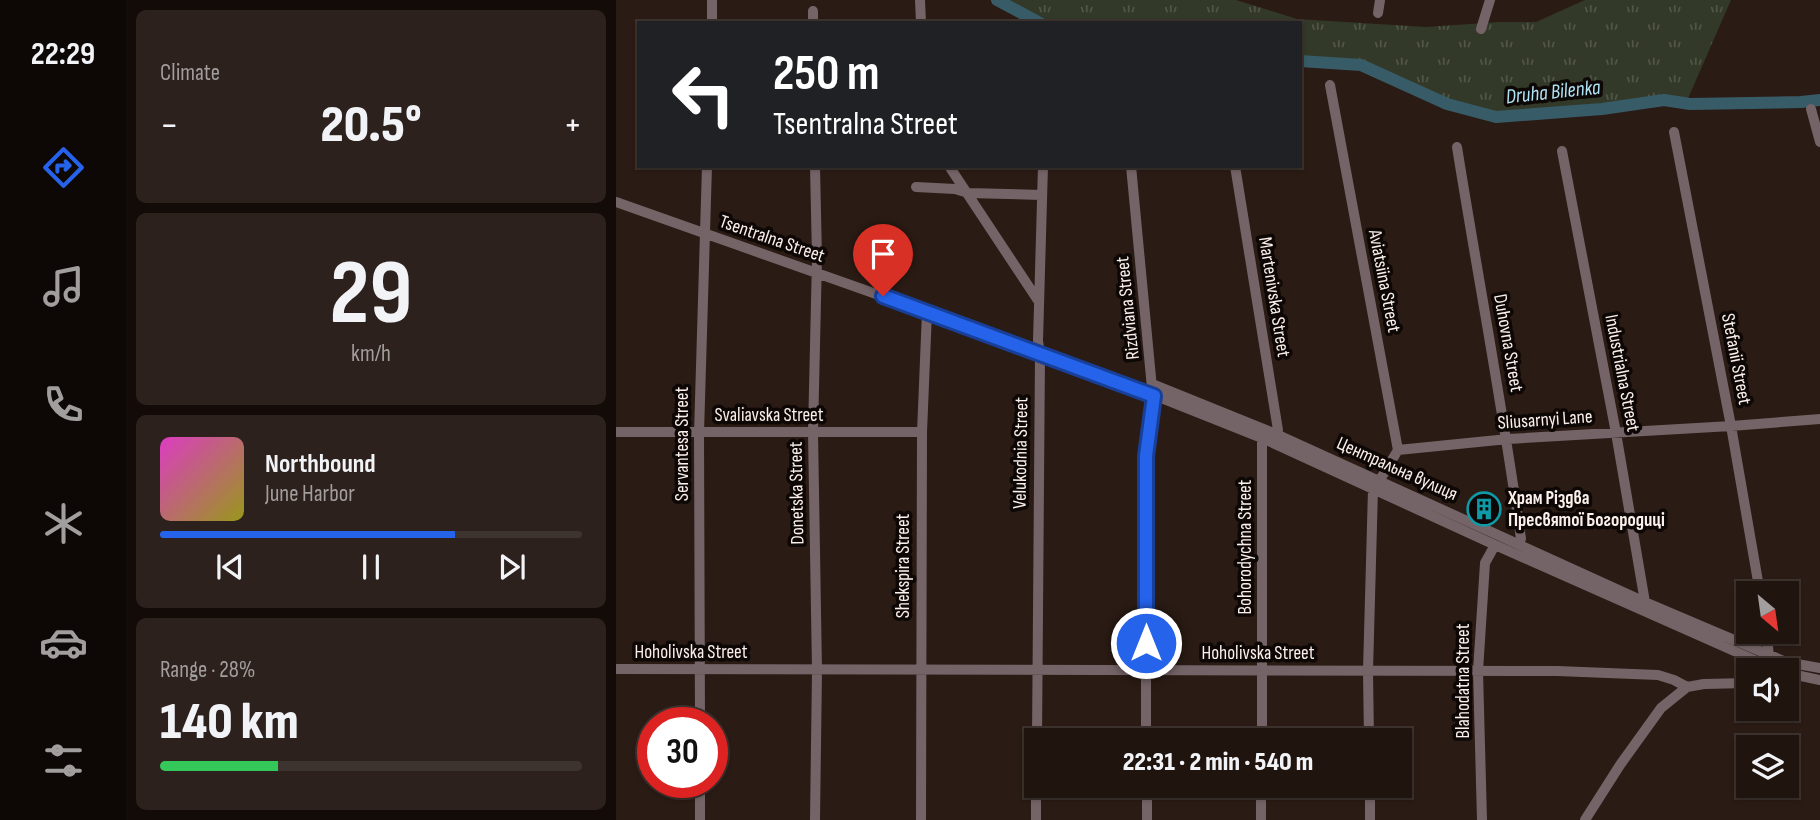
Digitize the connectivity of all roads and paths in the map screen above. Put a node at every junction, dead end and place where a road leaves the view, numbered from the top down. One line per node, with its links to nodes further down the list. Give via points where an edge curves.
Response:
1 (712, 0): 7 (street)
2 (920, 0): 9 (street)
3 (1380, 0): 6 (street)
4 (1490, 0): 10 (street)
5 (813, 11): 8 (street)
6 (1378, 13)
7 (712, 21)
8 (813, 21)
9 (921, 21)
10 (1481, 29)
11 (1330, 85): 44 (street, Aviatsiina Street)
12 (1811, 109): 14 (street)
13 (1674, 132): 35 (street, Stefanii Street)
14 (1820, 142)
15 (1457, 148): 43 (street, Duhovna Street)
16 (1562, 151): 41 (street, Industrialna Street)
17 (707, 168): 27 (street, Servantesa Street)
18 (815, 168): 28 (street, Donetska Street)
19 (950, 168): 24 (street)
20 (1043, 168): 25 (street, Velukodnia Street)
21 (1131, 168): 32 (street, Rizdviana Street)
22 (1235, 168): 40 (street, Martenivska Street)
23 (916, 187): 24 (street)
24 (968, 193): 25 (street); 29 (street)
25 (1042, 195): 29 (street, Velukodnia Street)
26 (616, 202): 27 (street, Tsentralna Street)
27 (704, 234): 28 (street, Tsentralna Street); 39 (street, Servantesa Street)
28 (816, 272): 30 (street, Tsentralna Street); 37 (street, Donetska Street)
29 (1039, 302): 31 (street, Velukodnia Street)
30 (927, 312): 31 (street, Tsentralna Street); 38 (street, Shekspira Street)
31 (1040, 354): 33 (street, Tsentralna Street); 60 (street, Velukodnia Street)
32 (1152, 384): 33 (street, Rizdviana Street); 40 (street, Центральна вулиця)
33 (1154, 396): 42 (street, Центральна вулиця); 61 (street, Rizdviana Street, via 1146,456)
34 (1820, 419): 35 (street, Sliusarnyi Lane)
35 (1731, 426): 41 (street, Sliusarnyi Lane); 49 (street, Stefanii Street)
36 (616, 432): 39 (street, Svaliavska Street)
37 (813, 432): 38 (street, Svaliavska Street); 39 (street, Svaliavska Street); 58 (street, Donetska Street)
38 (922, 432): 59 (street, Shekspira Street)
39 (699, 433): 57 (street, Servantesa Street)
40 (1276, 433): 45 (street, Центральна вулиця)
41 (1616, 433): 43 (street, Sliusarnyi Lane); 50 (street, Industrialna Street)
42 (1262, 438): 46 (street, Центральна вулиця); 62 (street, Bohorodychna Street)
43 (1508, 439): 44 (street, Sliusarnyi Lane); 47 (street, Duhovna Street)
44 (1398, 450): 45 (street)
45 (1381, 480): 46 (street); 47 (street, Центральна вулиця)
46 (1373, 489): 48 (street, Центральна вулиця); 63 (street)
47 (1518, 543): 50 (street, Центральна вулиця)
48 (1496, 545): 53 (street, Центральна вулиця); 64 (street, Blahodatna Street, via 1485,563)
49 (1758, 581)
50 (1645, 602): 52 (street, Центральна вулиця)
51 (1767, 644): 52 (street)
52 (1767, 653): 54 (street); 55 (street, Центральна вулиця)
53 (1746, 658)
54 (1769, 658)
55 (1820, 668)
56 (616, 669): 57 (street, Hoholivska Street)
57 (700, 669): 58 (street, Hoholivska Street); 70 (street, Servantesa Street)
58 (817, 670): 59 (street, Hoholivska Street); 81 (street, Donetska Street)
59 (920, 670): 60 (street, Hoholivska Street); 82 (street, Shekspira Street)
60 (1037, 670): 61 (street, Hoholivska Street); 71 (street, Velukodnia Street)
61 (1146, 670): 62 (street, Hoholivska Street); 72 (street, Rizdviana Street)
62 (1263, 670): 63 (street, Hoholivska Street); 73 (street, Bohorodychna Street)
63 (1368, 671): 64 (street, Hoholivska Street); 74 (street)
64 (1478, 671): 69 (street, Hoholivska Street, via 1658,676); 87 (street, Blahodatna Street)
65 (1799, 676): 66 (street)
66 (1819, 680): 67 (street)
67 (1799, 681)
68 (1736, 683): 69 (street)
69 (1687, 687): 88 (street, via 1661,708)
70 (700, 707)
71 (1037, 728)
72 (1146, 728)
73 (1262, 728)
74 (1369, 728)
75 (700, 798): 80 (street)
76 (1036, 798): 83 (street)
77 (1146, 798): 84 (street)
78 (1261, 798): 85 (street)
79 (1370, 798): 86 (street)
80 (700, 820)
81 (815, 820)
82 (921, 820)
83 (1036, 820)
84 (1147, 820)
85 (1261, 820)
86 (1370, 820)
87 (1482, 820)
88 (1585, 820)

